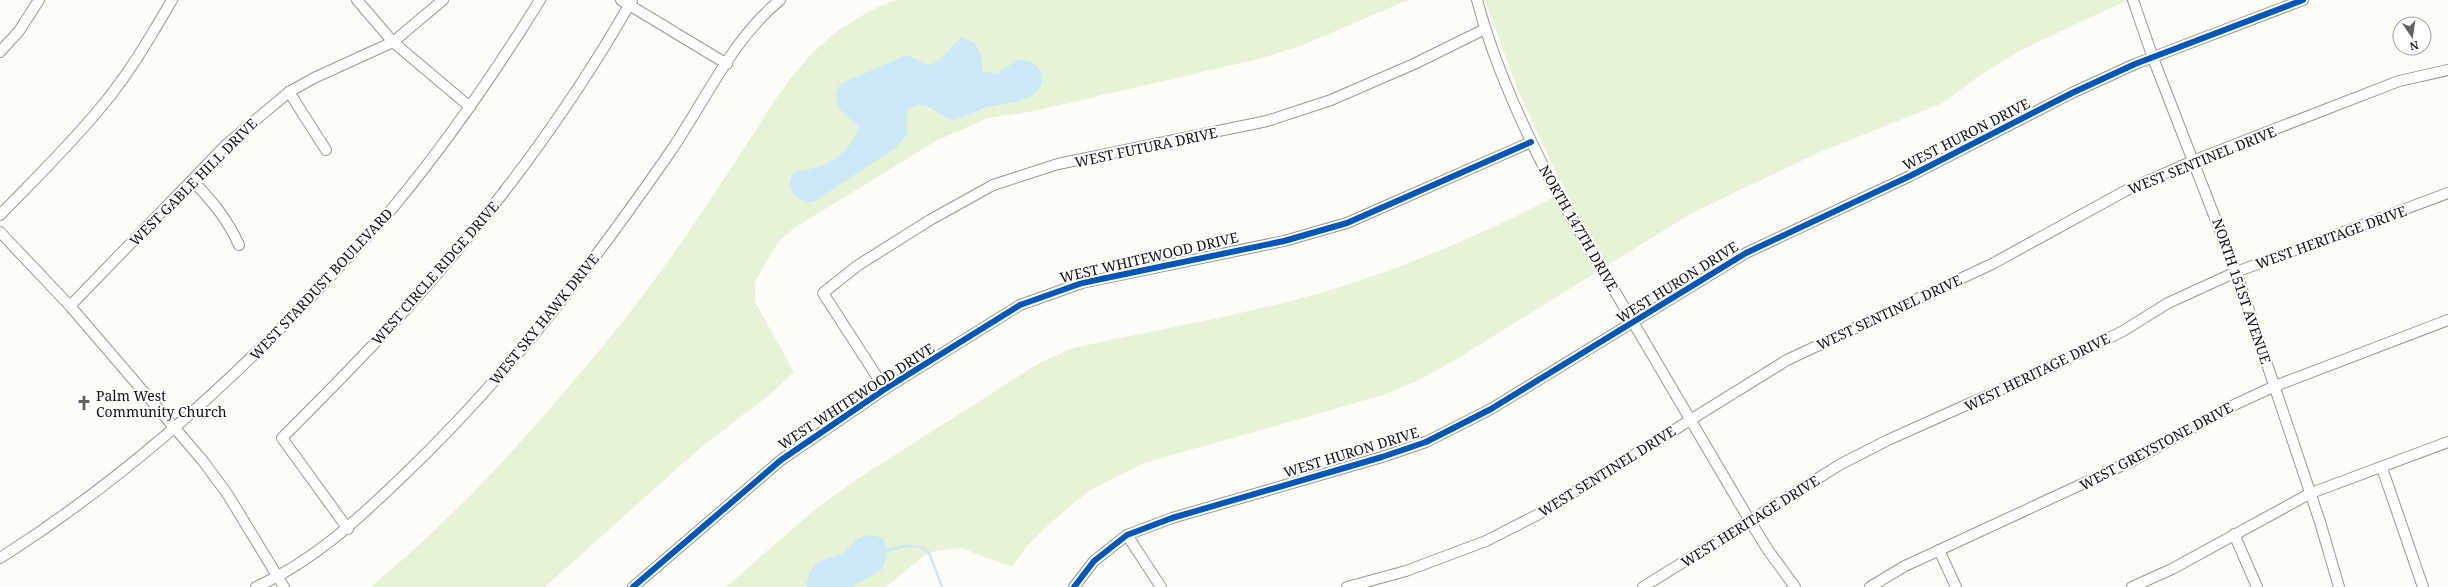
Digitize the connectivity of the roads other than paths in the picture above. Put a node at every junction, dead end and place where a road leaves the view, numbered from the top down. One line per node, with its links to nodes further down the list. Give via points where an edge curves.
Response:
1 (38, 0): 13 (street, via 19,31)
2 (172, 0): 24 (street, via 143,48 102,106 60,154)
3 (357, 0): 12 (street)
4 (442, 0): 12 (street, WEST GABLE HILL DRIVE)
5 (540, 0): 18 (street, WEST STARDUST BOULEVARD)
6 (780, 0): 15 (street, WEST SKY HAWK DRIVE, via 750,31)
7 (1477, 0): 11 (street, NORTH 147TH DRIVE)
8 (2133, 0): 14 (street, NORTH 151ST AVENUE)
9 (2303, 0): 14 (street, WEST HURON DRIVE)
10 (628, 2): 15 (street); 39 (street, WEST CIRCLE RIDGE DRIVE, via 549,131 491,210 399,318 282,438)
11 (1485, 29): 19 (street, NORTH 147TH DRIVE); 32 (street, WEST FUTURA DRIVE, via 1414,64 1331,100 1267,121 1058,164 993,185 924,224 857,266 823,293)
12 (393, 42): 17 (street, WEST GABLE HILL DRIVE); 18 (street)
13 (0, 52)
14 (2153, 58): 21 (street, NORTH 151ST AVENUE); 30 (street, WEST HURON DRIVE, via 2072,93 1910,176 1746,253)
15 (727, 64): 39 (street, WEST SKY HAWK DRIVE, via 624,220 525,345 457,422)
16 (2448, 70): 21 (street, WEST SENTINEL DRIVE, via 2399,81)
17 (289, 92): 20 (street); 22 (street, WEST GABLE HILL DRIVE, via 228,143)
18 (470, 107): 34 (street, WEST STARDUST BOULEVARD, via 394,206 292,318)
19 (1531, 142): 30 (street, NORTH 147TH DRIVE, via 1558,193); 32 (street, WEST WHITEWOOD DRIVE, via 1347,222 1284,241 1082,282 1049,293 1020,305)
20 (326, 150)
21 (2195, 160): 27 (street, NORTH 151ST AVENUE); 33 (street, WEST SENTINEL DRIVE, via 2125,191 1992,264 1787,360)
22 (193, 181): 26 (street, via 231,226); 28 (street, WEST GABLE HILL DRIVE)
23 (2448, 193): 27 (street, WEST HERITAGE DRIVE)
24 (0, 215)
25 (0, 232): 28 (street)
26 (239, 245)
27 (2236, 272): 31 (street, NORTH 151ST AVENUE); 38 (street, WEST HERITAGE DRIVE, via 2168,303 2122,331 2051,367 1888,440 1841,464)
28 (70, 306): 34 (street)
29 (2448, 320): 31 (street, WEST GREYSTONE DRIVE)
30 (1635, 322): 33 (street, NORTH 147TH DRIVE); 41 (street, WEST HURON DRIVE, via 1491,410 1426,442 1172,518)
31 (2275, 386): 37 (street, NORTH 151ST AVENUE); 42 (street, WEST GREYSTONE DRIVE, via 2236,404 2134,460)
32 (885, 389): 47 (street, WEST WHITEWOOD DRIVE, via 781,460)
33 (1690, 419): 38 (street, NORTH 147TH DRIVE); 50 (street, WEST SENTINEL DRIVE, via 1537,515 1486,541 1406,571)
34 (174, 427): 43 (street, WEST STARDUST BOULEVARD, via 102,485); 44 (street, via 228,495)
35 (2448, 442): 36 (street)
36 (2382, 468): 37 (street); 58 (street)
37 (2311, 493): 40 (street); 57 (street, NORTH 151ST AVENUE)
38 (1750, 521): 51 (street, WEST HERITAGE DRIVE); 52 (street, NORTH 147TH DRIVE)
39 (348, 529): 44 (street, WEST SKY HAWK DRIVE)
40 (2234, 534): 55 (street, via 2172,569); 56 (street)
41 (1127, 535): 48 (street, WEST HURON DRIVE, via 1094,561); 49 (street)
42 (1939, 550): 53 (street, WEST GREYSTONE DRIVE); 54 (street)
43 (0, 558)
44 (278, 577): 45 (street, WEST SKY HAWK DRIVE); 46 (street)
45 (256, 587)
46 (284, 587)
47 (633, 587)
48 (1074, 587)
49 (1161, 587)
50 (1346, 587)
51 (1643, 587)
52 (1795, 587)
53 (1870, 587)
54 (1956, 587)
55 (2132, 587)
56 (2257, 587)
57 (2339, 587)
58 (2423, 587)

